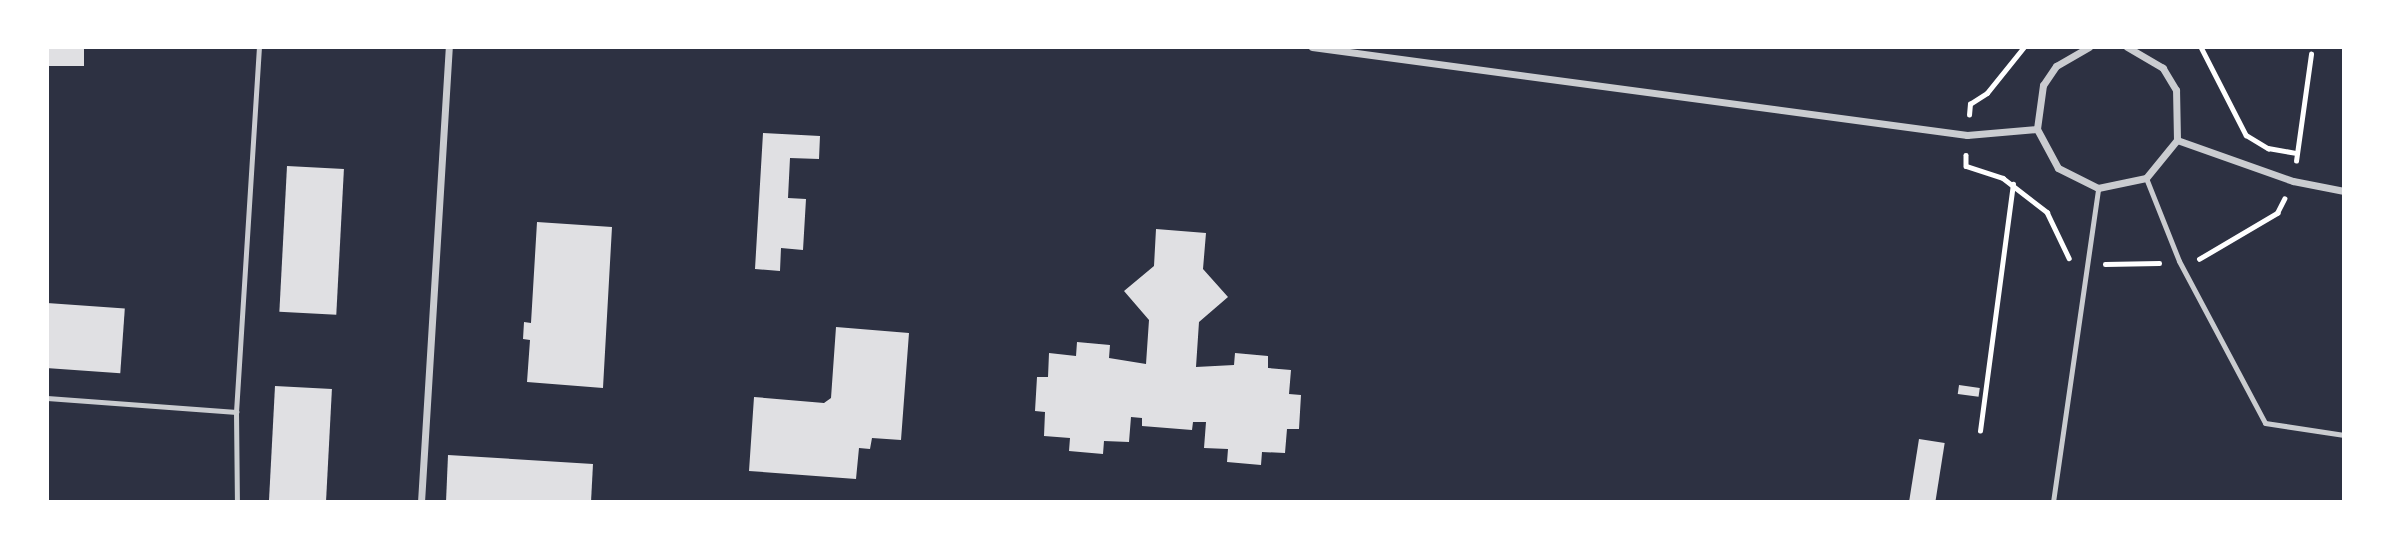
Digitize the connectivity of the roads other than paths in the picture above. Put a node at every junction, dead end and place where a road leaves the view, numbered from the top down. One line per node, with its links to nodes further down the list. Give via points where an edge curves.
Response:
1 (259, 47): 12 (lane)
2 (449, 47): 15 (street)
3 (1312, 47): 6 (street, via 1967,135)
4 (2089, 47): 6 (street, via 2056,66 2043,85)
5 (2127, 47): 7 (street, via 2163,68 2176,90)
6 (2037, 129): 9 (street, via 2058,168)
7 (2177, 140): 8 (street); 10 (street, via 2293,181)
8 (2146, 178): 9 (street); 13 (lane, via 2179,261 2265,424)
9 (2098, 188): 16 (lane)
10 (2344, 191)
11 (47, 398): 12 (lane)
12 (236, 412): 14 (lane)
13 (2344, 435)
14 (237, 502)
15 (421, 502)
16 (2053, 502)

